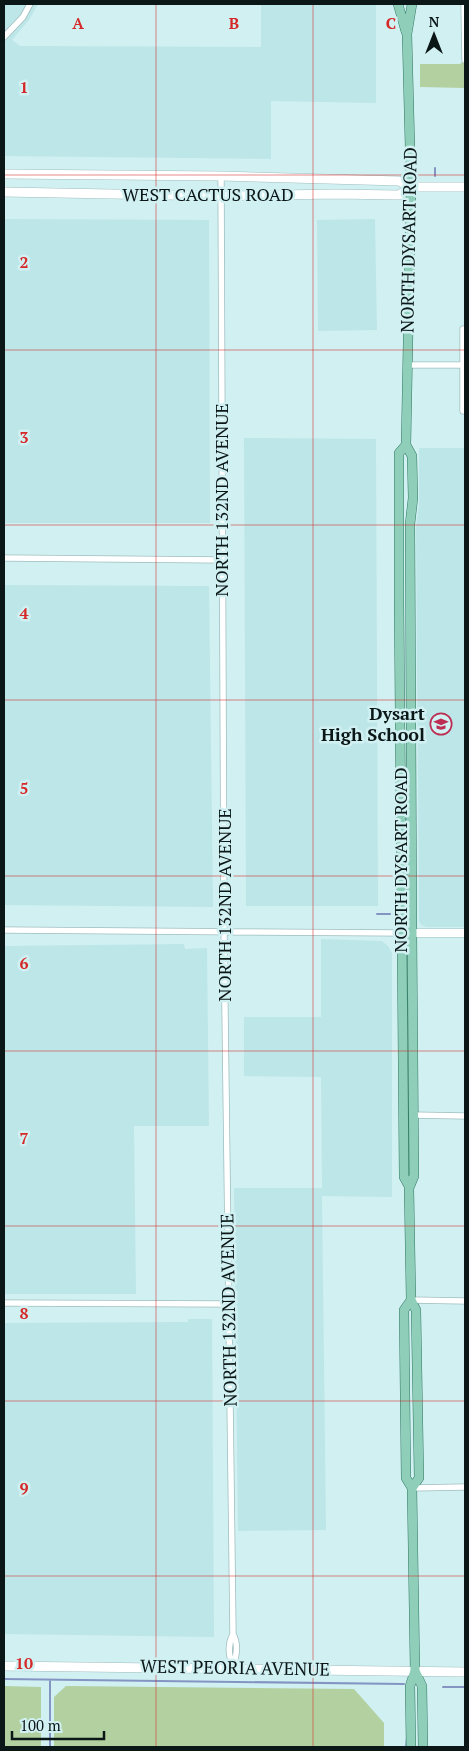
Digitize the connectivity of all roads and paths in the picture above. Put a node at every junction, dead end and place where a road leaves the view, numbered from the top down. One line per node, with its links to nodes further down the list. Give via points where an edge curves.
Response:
1 (30, 4): 6 (street, via 23,17)
2 (398, 4): 5 (main road, NORTH DYSART ROAD)
3 (412, 4): 5 (main road, NORTH DYSART ROAD)
4 (464, 4): 7 (street)
5 (407, 34): 10 (main road, NORTH DYSART ROAD)
6 (4, 37)
7 (465, 60)
8 (4, 174): 9 (main road, WEST CACTUS ROAD)
9 (221, 176): 10 (main road, WEST CACTUS ROAD, via 399,181); 13 (street, NORTH 132ND AVENUE)
10 (411, 187): 11 (main road, WEST CACTUS ROAD); 13 (main road, WEST CACTUS ROAD, via 399,195); 15 (main road, NORTH DYSART ROAD)
11 (465, 187)
12 (4, 192): 13 (main road, WEST CACTUS ROAD)
13 (221, 196): 22 (street, NORTH 132ND AVENUE)
14 (464, 330): 16 (street)
15 (408, 365): 16 (street); 18 (main road, NORTH DYSART ROAD)
16 (463, 365): 17 (street)
17 (464, 411)
18 (406, 445): 19 (main road, NORTH DYSART ROAD); 20 (main road, NORTH DYSART ROAD, via 399,453)
19 (412, 456): 20 (main road); 26 (main road, NORTH DYSART ROAD)
20 (399, 489): 25 (main road, NORTH DYSART ROAD)
21 (4, 558): 22 (street)
22 (223, 560): 24 (street, NORTH 132ND AVENUE)
23 (4, 930): 24 (street)
24 (224, 932): 25 (street); 35 (street, NORTH 132ND AVENUE)
25 (401, 933): 26 (street); 29 (main road, NORTH DYSART ROAD)
26 (412, 933): 27 (street); 28 (main road, NORTH DYSART ROAD)
27 (465, 933)
28 (414, 1115): 29 (street); 30 (street); 31 (main road, NORTH DYSART ROAD, via 414,1176)
29 (403, 1116): 31 (main road, NORTH DYSART ROAD, via 404,1177)
30 (465, 1116)
31 (409, 1186): 32 (main road, NORTH DYSART ROAD)
32 (410, 1300): 33 (street); 37 (main road, NORTH DYSART ROAD, via 404,1310 406,1478)
33 (465, 1301)
34 (4, 1303): 35 (street)
35 (229, 1304): 39 (street, NORTH 132ND AVENUE, via 233,1634 237,1640)
36 (465, 1487): 37 (street)
37 (412, 1488): 40 (main road, NORTH DYSART ROAD)
38 (4, 1666): 39 (main road, WEST PEORIA AVENUE)
39 (233, 1668): 40 (main road, WEST PEORIA AVENUE)
40 (415, 1671): 41 (main road, WEST PEORIA AVENUE); 42 (main road, NORTH DYSART ROAD, via 410,1686); 43 (main road, NORTH DYSART ROAD, via 422,1686)
41 (465, 1672)
42 (411, 1747)
43 (423, 1747)

